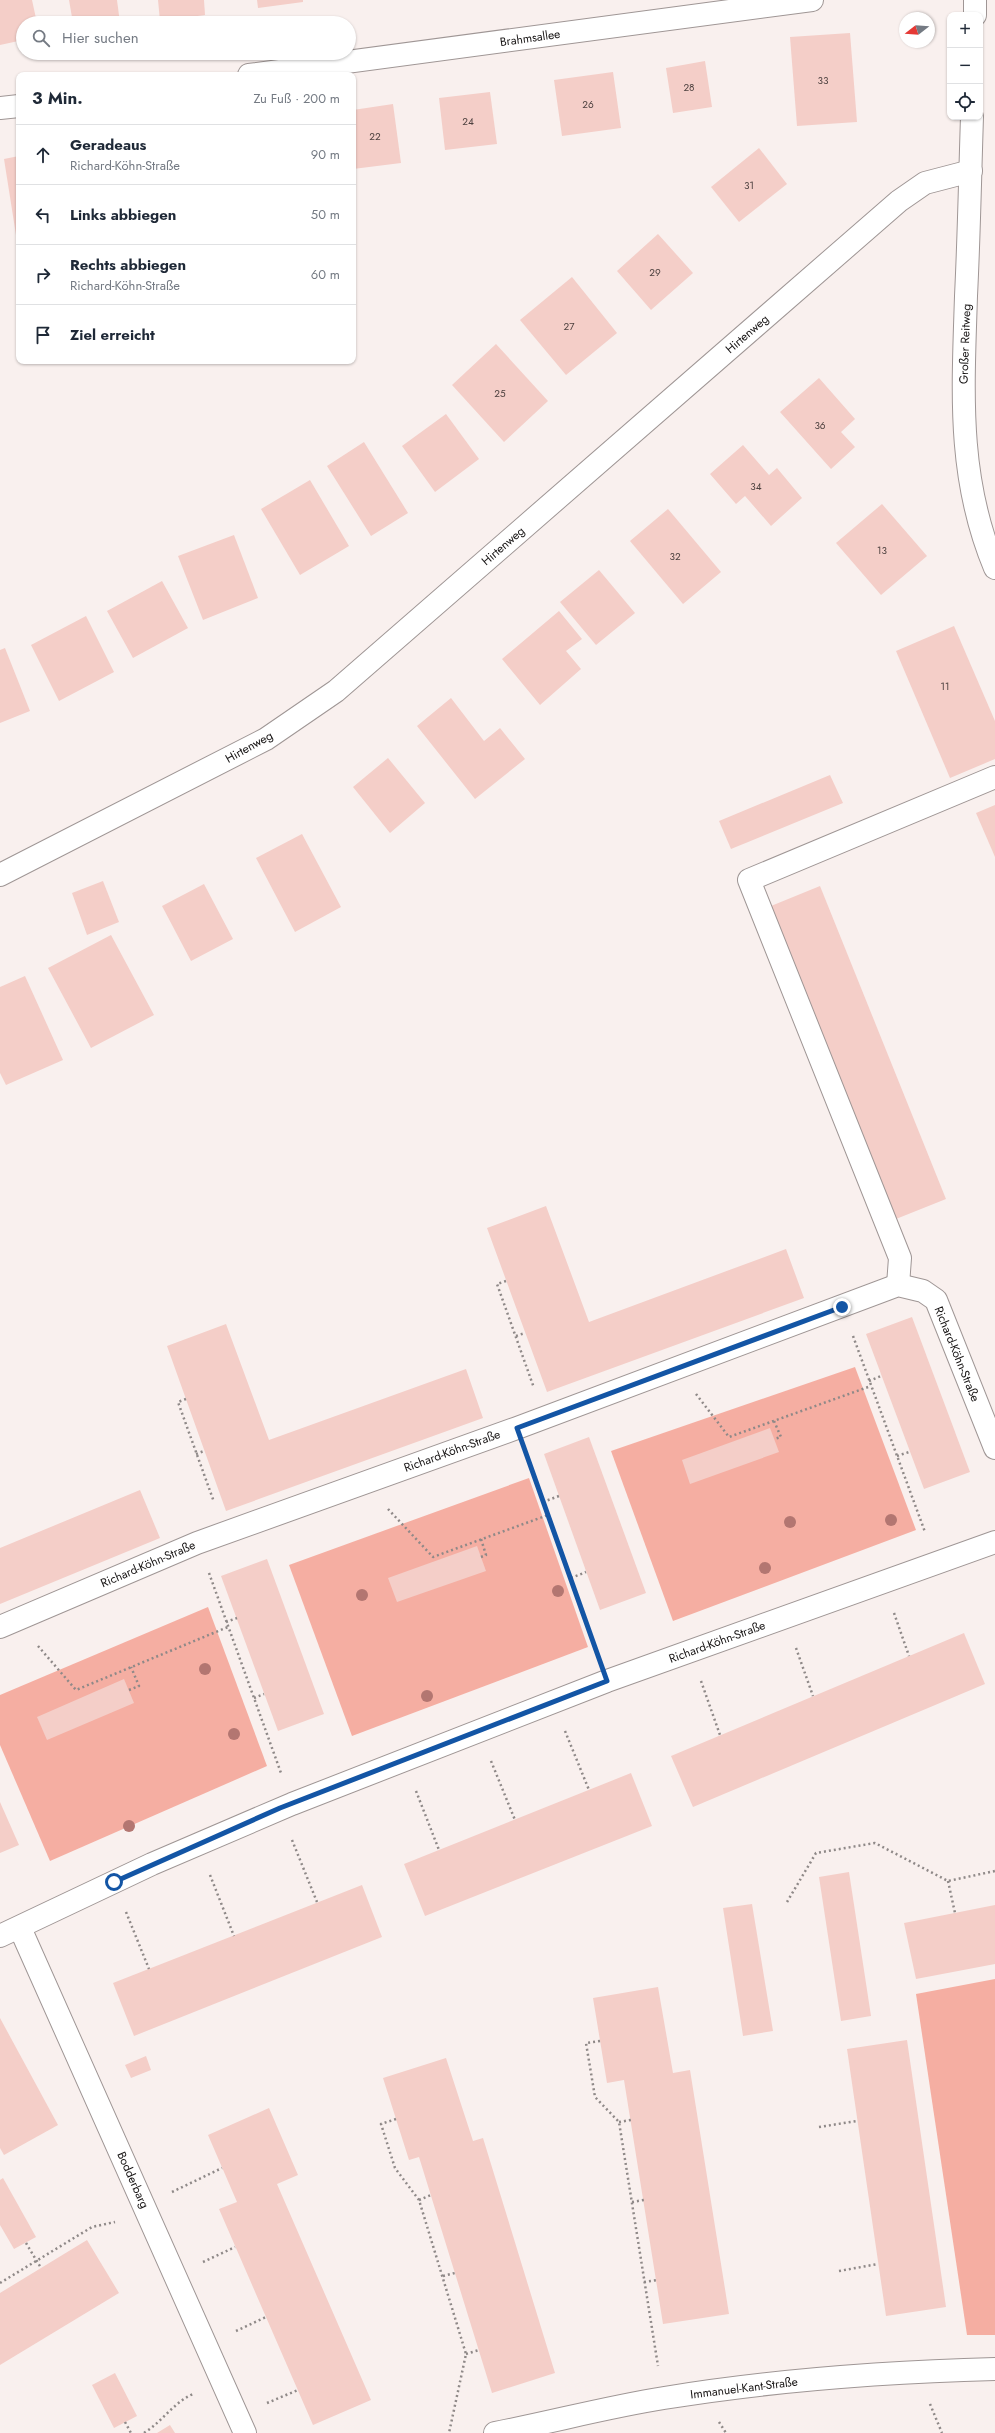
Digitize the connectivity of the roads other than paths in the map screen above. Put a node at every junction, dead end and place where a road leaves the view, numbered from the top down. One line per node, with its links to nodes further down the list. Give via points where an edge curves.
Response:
1 (812, 0): 4 (street, Brahmsallee)
2 (975, 0): 3 (street)
3 (975, 12)
4 (272, 72)
5 (16, 106): 6 (street)
6 (0, 108)
7 (972, 120): 8 (street, Großer Reitweg)
8 (971, 171): 9 (street, Großer Reitweg, via 962,412 969,483); 11 (street, Hirtenweg, via 925,183 899,201 336,691 266,739)
9 (995, 568)
10 (995, 777): 12 (street, via 748,880 900,1258)
11 (0, 875)
12 (898, 1285): 13 (street, Richard-Köhn-Straße, via 922,1291 936,1300); 15 (street, Richard-Köhn-Straße, via 517,1428 197,1542)
13 (995, 1448)
14 (995, 1542): 16 (street, Richard-Köhn-Straße, via 607,1681 286,1806 114,1882)
15 (8, 1623)
16 (20, 1928): 17 (street, Richard-Köhn-Straße); 19 (street, Bodderbarg)
17 (0, 1936)
18 (995, 2369): 20 (street, Immanuel-Kant-Straße, via 854,2374 663,2398)
19 (245, 2433)
20 (495, 2433)

